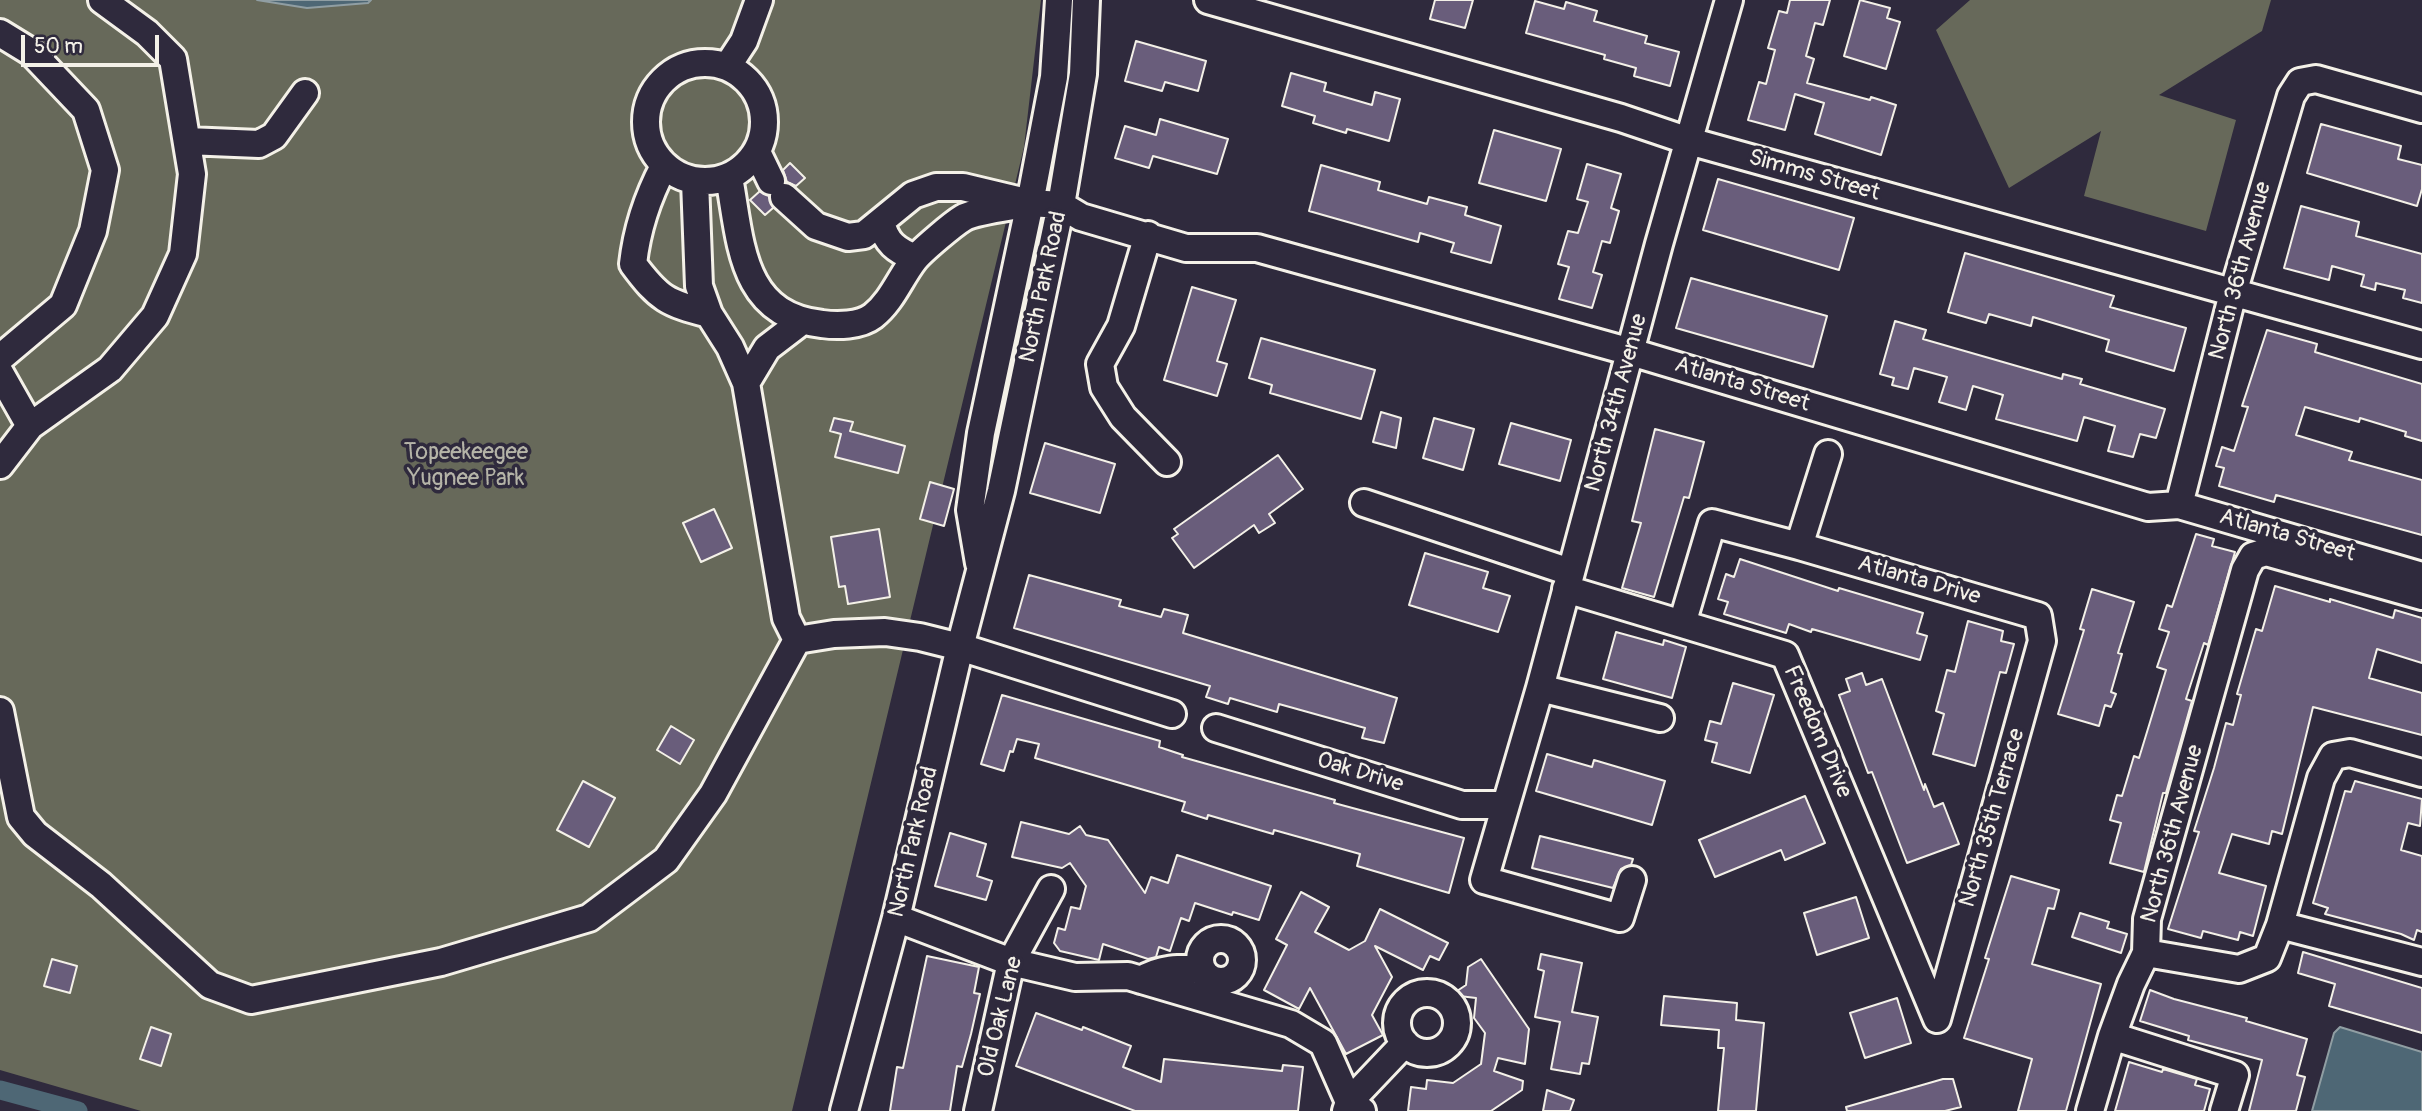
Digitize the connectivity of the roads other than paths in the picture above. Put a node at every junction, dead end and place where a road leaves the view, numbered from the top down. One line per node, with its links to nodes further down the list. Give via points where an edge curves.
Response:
1 (102, 0): 11 (street, via 173,59)
2 (760, 0): 8 (street, via 744,41)
3 (1059, 0): 17 (street, North Park Road, via 1054,78)
4 (1086, 0): 18 (street, North Park Road, via 1083,74)
5 (1208, 0): 12 (street, Simms Street)
6 (1729, 0): 12 (street, North 34th Avenue)
7 (0, 33): 27 (street, via 31,52 86,110 106,170 93,231 63,305)
8 (727, 67): 13 (street, via 758,93 764,133); 14 (street, via 706,62 686,65 654,90 646,109 646,130)
9 (306, 93): 11 (street, via 274,136 258,144)
10 (2422, 109): 22 (street, North 36th Avenue, via 2316,79 2300,82 2291,96)
11 (187, 141): 30 (street, via 192,174 183,254 155,316 110,369)
12 (1689, 141): 22 (street, Simms Street); 26 (street, North 34th Avenue)
13 (757, 152): 15 (street); 19 (street, via 778,189 816,226 848,237 864,235)
14 (664, 166): 16 (street); 23 (street, via 636,232 633,264 652,289 674,305)
15 (729, 177): 16 (street); 24 (street, via 750,278 771,306)
16 (695, 181): 23 (street, via 699,286)
17 (1030, 203): 18 (street); 19 (street, via 963,187 936,187 913,195); 21 (street, via 964,218); 37 (street, North Park Road, via 981,433 970,510)
18 (1061, 205): 20 (street, Atlanta Street, via 1081,216); 37 (street, North Park Road)
19 (881, 222): 21 (street, via 896,250)
20 (1148, 235): 26 (street, Atlanta Street, via 1186,248 1257,248); 32 (street, via 1121,326 1100,364 1104,387 1122,417)
21 (915, 258): 24 (street, via 893,295 872,318 842,326)
22 (2234, 293): 25 (street, Simms Street); 35 (street, North 36th Avenue)
23 (709, 314): 29 (street)
24 (801, 321): 29 (street, via 767,348)
25 (2422, 345)
26 (1631, 352): 35 (street, Atlanta Street, via 2148,507); 39 (street, North 34th Avenue)
27 (0, 358)
28 (0, 373): 30 (street)
29 (746, 383): 43 (street, via 786,618)
30 (30, 426): 33 (street)
31 (1828, 454): 36 (street)
32 (1167, 461)
33 (0, 465)
34 (1364, 503): 39 (street, Freedom Drive)
35 (2179, 505): 38 (street, Atlanta Street)
36 (1799, 546): 41 (street, Atlanta Drive); 42 (street, Atlanta Drive, via 1712,523)
37 (981, 571): 44 (street, North Park Road)
38 (2422, 576)
39 (1568, 580): 42 (street, Freedom Drive); 45 (street, North 34th Avenue)
40 (2422, 596): 57 (street, North 36th Avenue, via 2266,552 2253,556 2245,570 2147,919)
41 (2038, 616): 64 (street, North 35th Terrace, via 2042,641)
42 (1682, 624): 64 (street, Freedom Drive, via 1785,655)
43 (797, 640): 44 (street, via 885,632); 52 (street, via 713,794 666,860 589,919 441,962 251,1000 210,985 101,885)
44 (960, 647): 47 (street); 55 (street, North Park Road)
45 (1540, 688): 48 (street); 51 (street, North 34th Avenue)
46 (0, 711): 52 (street)
47 (1172, 714)
48 (1660, 718)
49 (1216, 728): 51 (street, Oak Drive, via 1462,805)
50 (2422, 773): 56 (street, via 2350,753 2333,756 2321,778)
51 (1505, 805): 53 (street, North 34th Avenue, via 1484,880 1620,918)
52 (10, 820)
53 (1632, 880)
54 (1051, 889): 58 (street, Old Oak Lane)
55 (896, 918): 58 (street); 68 (street, North Park Road)
56 (2280, 925): 57 (street, via 2267,958 2239,969); 59 (street)
57 (2146, 953): 65 (street, North 36th Avenue)
58 (1011, 962): 62 (street, via 1075,977); 69 (street, Old Oak Lane)
59 (2422, 962)
60 (1202, 969): 61 (street, via 1212,979); 61 (street, via 1201,955 1208,943 1228,940 1239,949 1242,961); 62 (street, via 1175,968)
61 (1232, 978): 63 (street)
62 (1141, 980): 63 (street)
63 (1260, 1015): 67 (street, via 1291,1024 1323,1042)
64 (1937, 1019)
65 (2112, 1036): 70 (street, North 36th Avenue); 71 (street, via 2235,1075)
66 (1405, 1044): 67 (street)
67 (1352, 1108)
68 (845, 1111)
69 (978, 1111)
70 (2090, 1111)
71 (2224, 1111)

